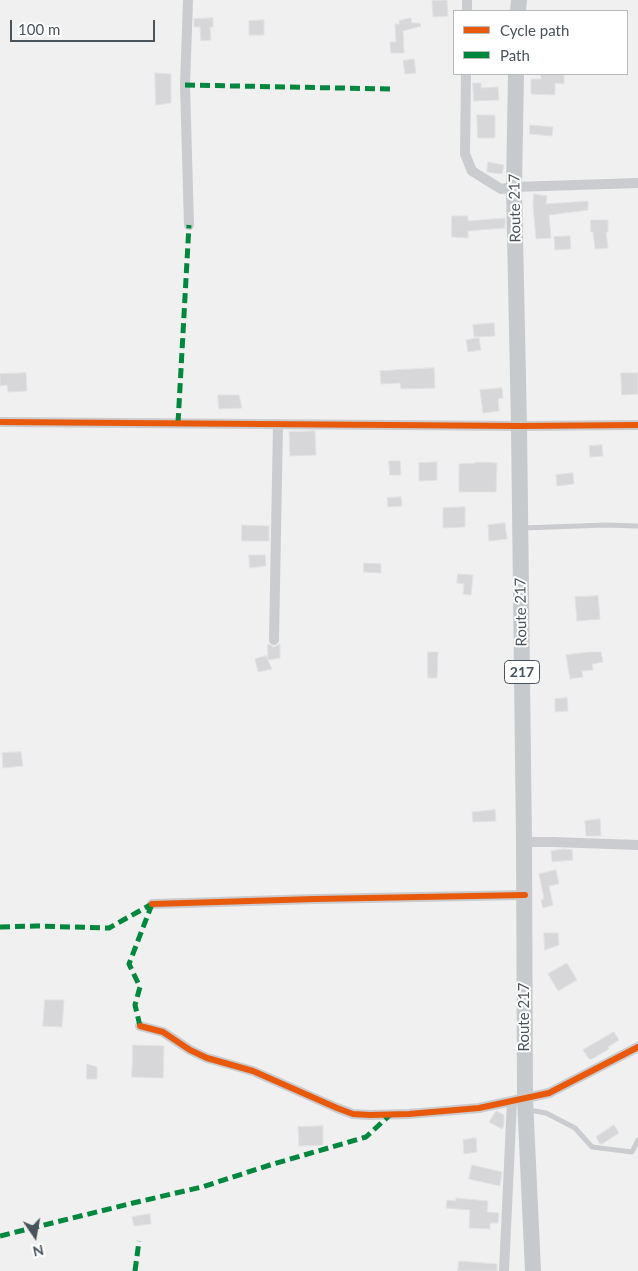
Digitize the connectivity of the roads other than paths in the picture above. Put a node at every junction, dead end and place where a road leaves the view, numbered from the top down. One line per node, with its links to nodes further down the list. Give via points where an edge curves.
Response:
1 (188, 0): 6 (street, via 185,85)
2 (466, 75): 5 (street, via 465,154 472,171 501,189)
3 (516, 75): 5 (main road, Route 217 / 217)
4 (638, 182): 5 (street)
5 (514, 187): 10 (main road, Route 217 / 217)
6 (189, 225)
7 (0, 422): 8 (street)
8 (278, 424): 10 (street); 13 (street)
9 (638, 425): 10 (street)
10 (519, 426): 12 (main road, Route 217 / 217)
11 (637, 526): 12 (lane)
12 (520, 528): 14 (main road, Route 217 / 217)
13 (274, 640)
14 (524, 842): 15 (street); 16 (main road, Route 217 / 217)
15 (638, 844)
16 (525, 895): 17 (street); 20 (main road, Route 217 / 217)
17 (152, 904)
18 (140, 1026): 20 (street, via 163,1032 207,1058 253,1071 353,1114 443,1112)
19 (638, 1047): 20 (street, via 549,1093)
20 (521, 1103): 21 (lane, via 575,1128 592,1147 632,1152); 22 (street); 23 (main road, Route 217 / 217)
21 (638, 1140)
22 (504, 1271)
23 (533, 1271)

